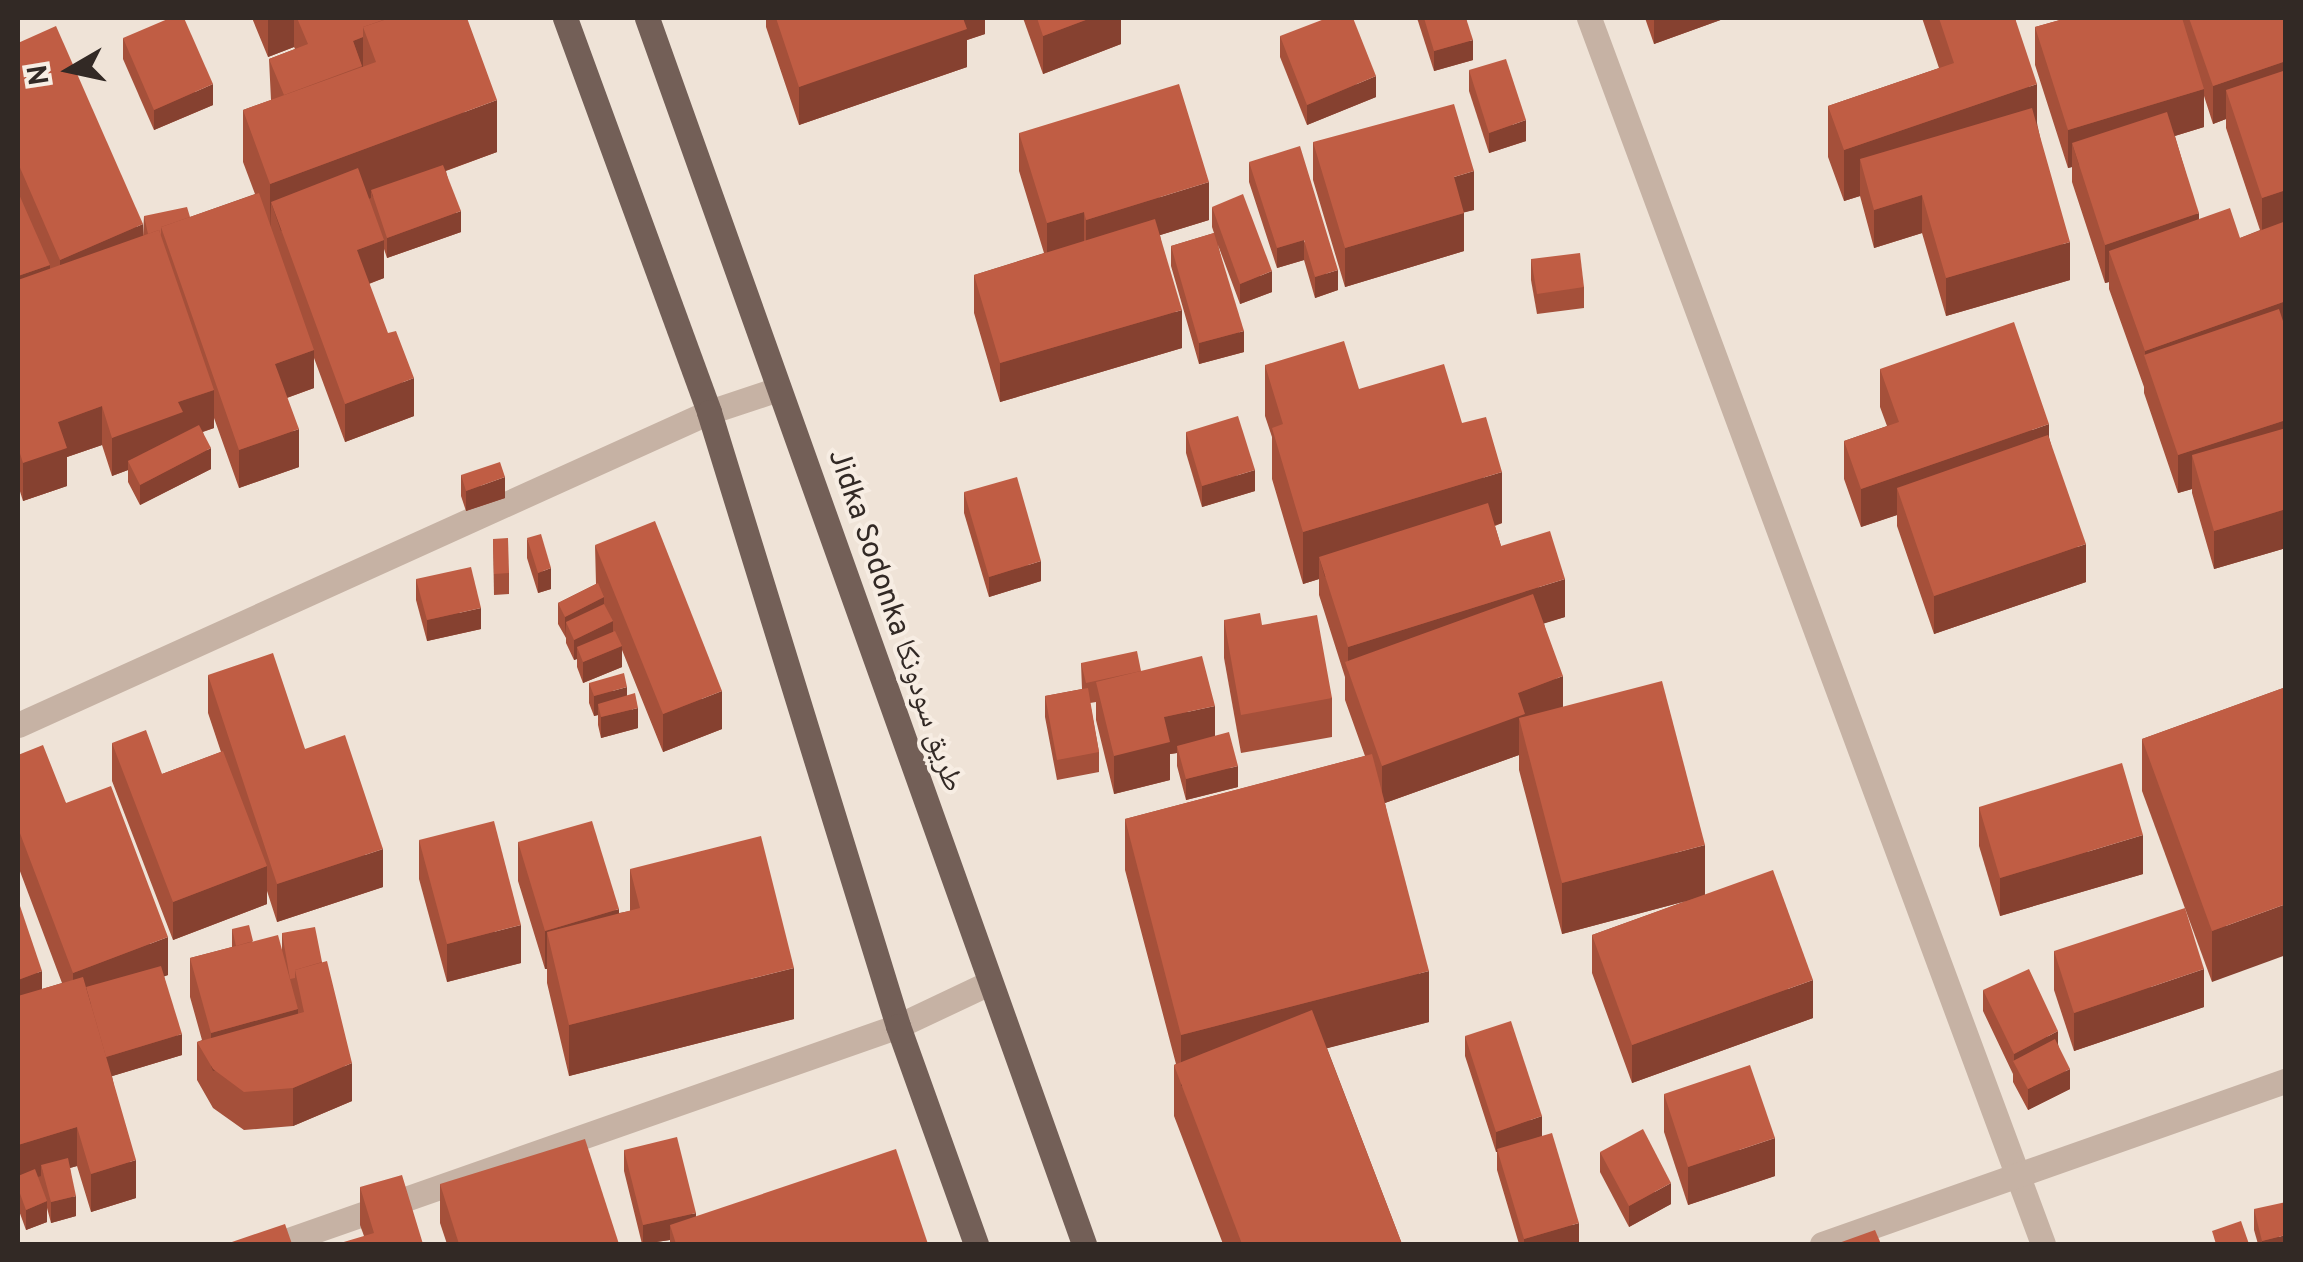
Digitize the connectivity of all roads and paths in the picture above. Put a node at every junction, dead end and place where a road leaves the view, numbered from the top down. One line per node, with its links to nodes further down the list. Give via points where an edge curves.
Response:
1 (565, 18): 5 (main road)
2 (647, 18): 4 (main road, Jidka Sodonka طريق سودونكا)
3 (1589, 18): 10 (street)
4 (778, 389): 5 (street); 7 (main road, Jidka Sodonka طريق سودونكا)
5 (710, 412): 6 (street); 8 (main road)
6 (18, 725)
7 (988, 984): 8 (street); 13 (main road, Jidka Sodonka طريق سودونكا)
8 (898, 1026): 11 (street); 12 (main road)
9 (2286, 1080): 10 (street)
10 (2020, 1174): 14 (street); 15 (street)
11 (277, 1244)
12 (976, 1244)
13 (1084, 1244)
14 (1822, 1244)
15 (2043, 1244)

